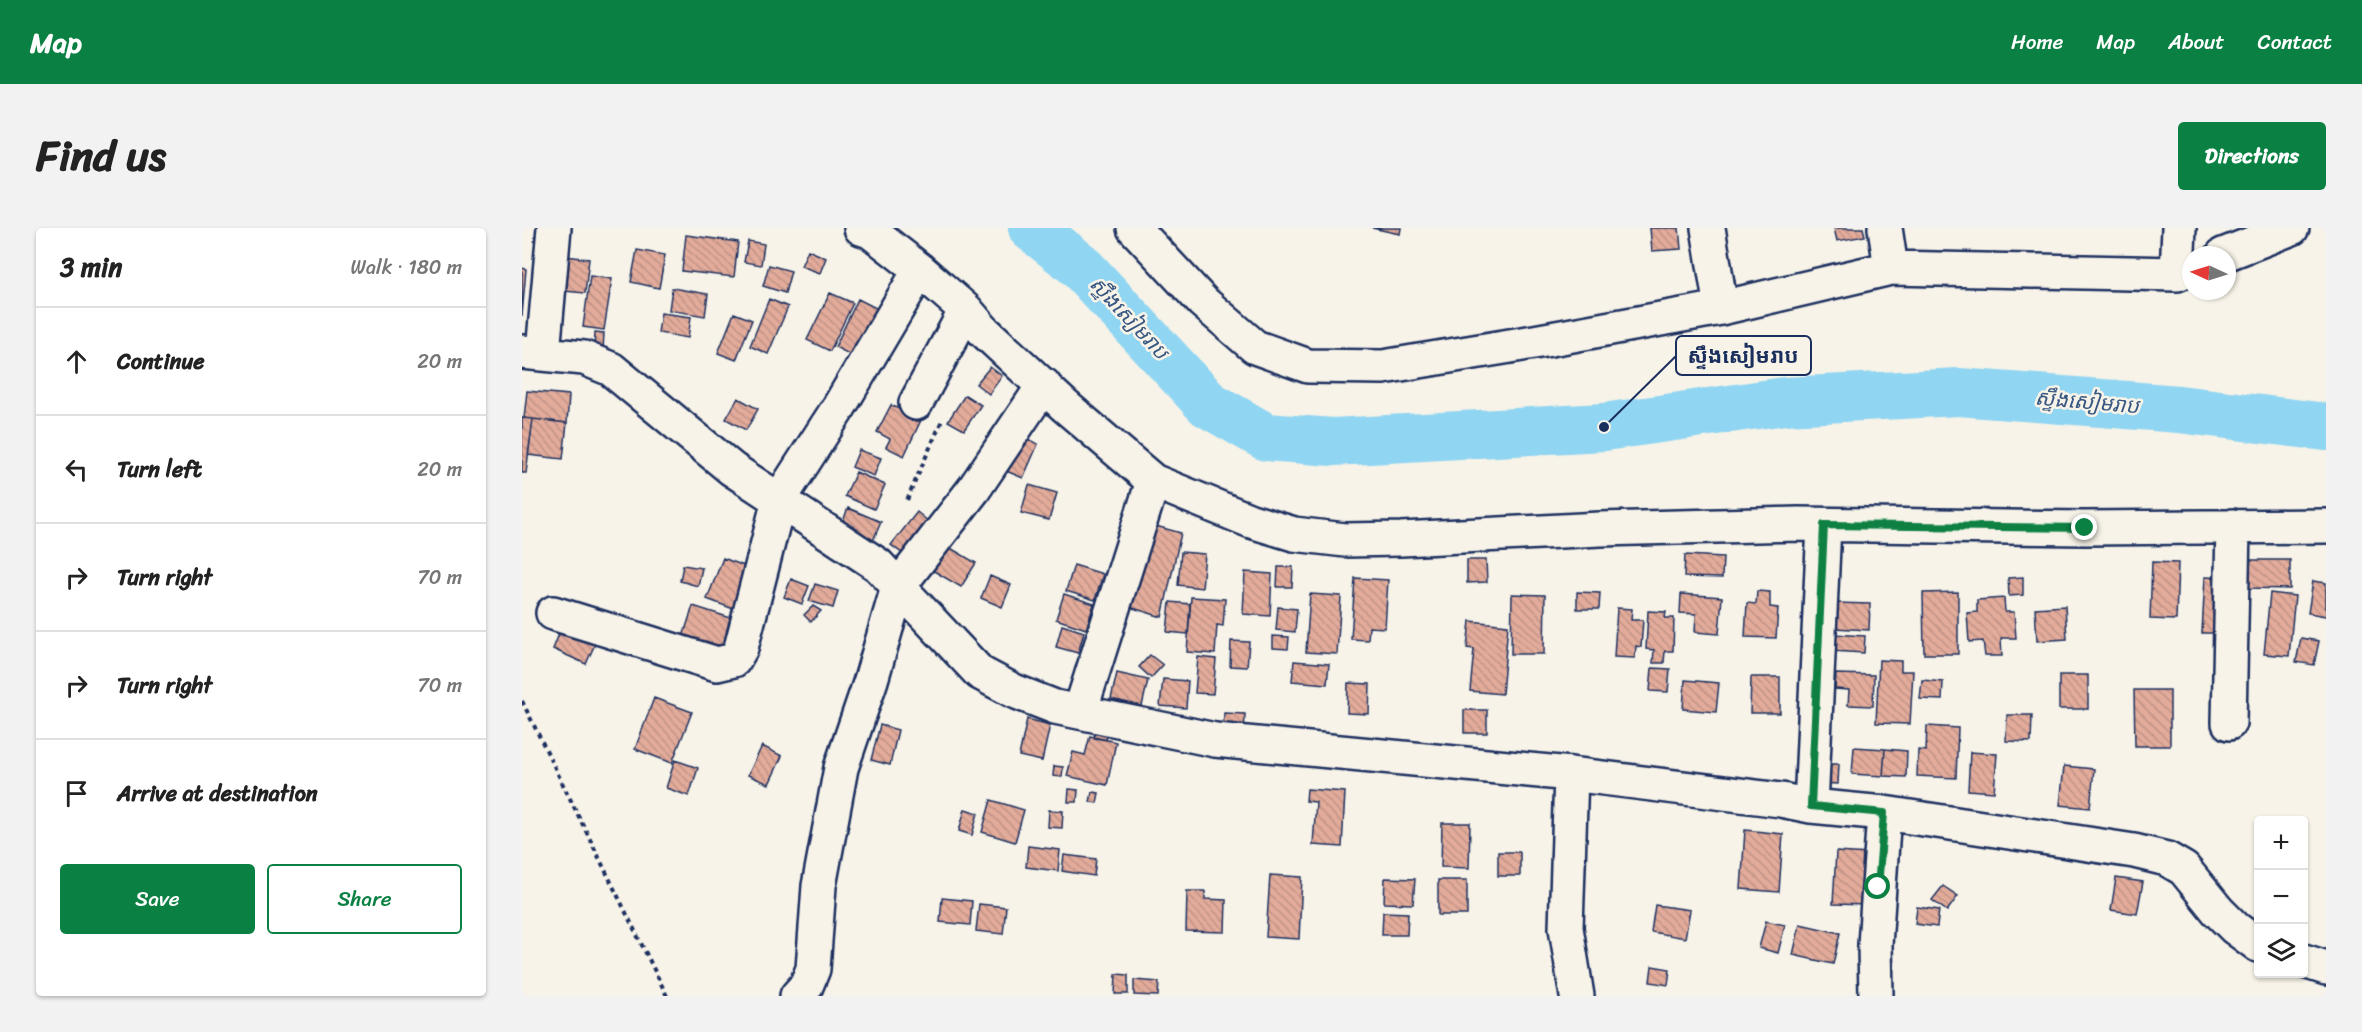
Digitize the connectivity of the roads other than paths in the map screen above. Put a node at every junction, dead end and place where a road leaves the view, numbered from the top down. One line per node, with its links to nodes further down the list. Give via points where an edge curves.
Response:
1 (554, 228): 15 (street)
2 (861, 228): 11 (street)
3 (1134, 228): 13 (street, via 1203,302 1255,347 1308,366 1383,367)
4 (1708, 228): 13 (street)
5 (1885, 228): 10 (street)
6 (2180, 228): 8 (street)
7 (2292, 228): 9 (street)
8 (2182, 250)
9 (2236, 250)
10 (1891, 268): 12 (street); 13 (street)
11 (920, 270): 14 (street); 19 (street)
12 (2182, 271)
13 (1721, 308)
14 (966, 310): 16 (street); 17 (street)
15 (533, 353): 19 (street, via 584,358 611,369 732,469)
16 (1044, 385): 18 (street); 23 (street, via 974,489)
17 (916, 403)
18 (1153, 481): 20 (street, via 1294,534 1345,540 1600,529); 25 (street)
19 (779, 500): 23 (street, via 878,565); 24 (street, via 741,648 734,660 717,664)
20 (1824, 525): 21 (street); 28 (street)
21 (2233, 526): 22 (street); 26 (street)
22 (2326, 526)
23 (898, 586): 25 (street, via 980,673 1055,707); 33 (street, via 841,768 819,886 813,969)
24 (552, 613)
25 (1080, 712): 27 (street, via 1215,740)
26 (2229, 723)
27 (1571, 774): 28 (street); 34 (street, via 1566,928)
28 (1811, 806): 29 (street)
29 (1884, 813): 30 (street, via 2168,859 2184,868 2218,911); 35 (street, via 1875,945)
30 (2254, 941)
31 (2308, 963): 32 (street)
32 (2326, 968)
33 (797, 996)
34 (1577, 996)
35 (1876, 996)

